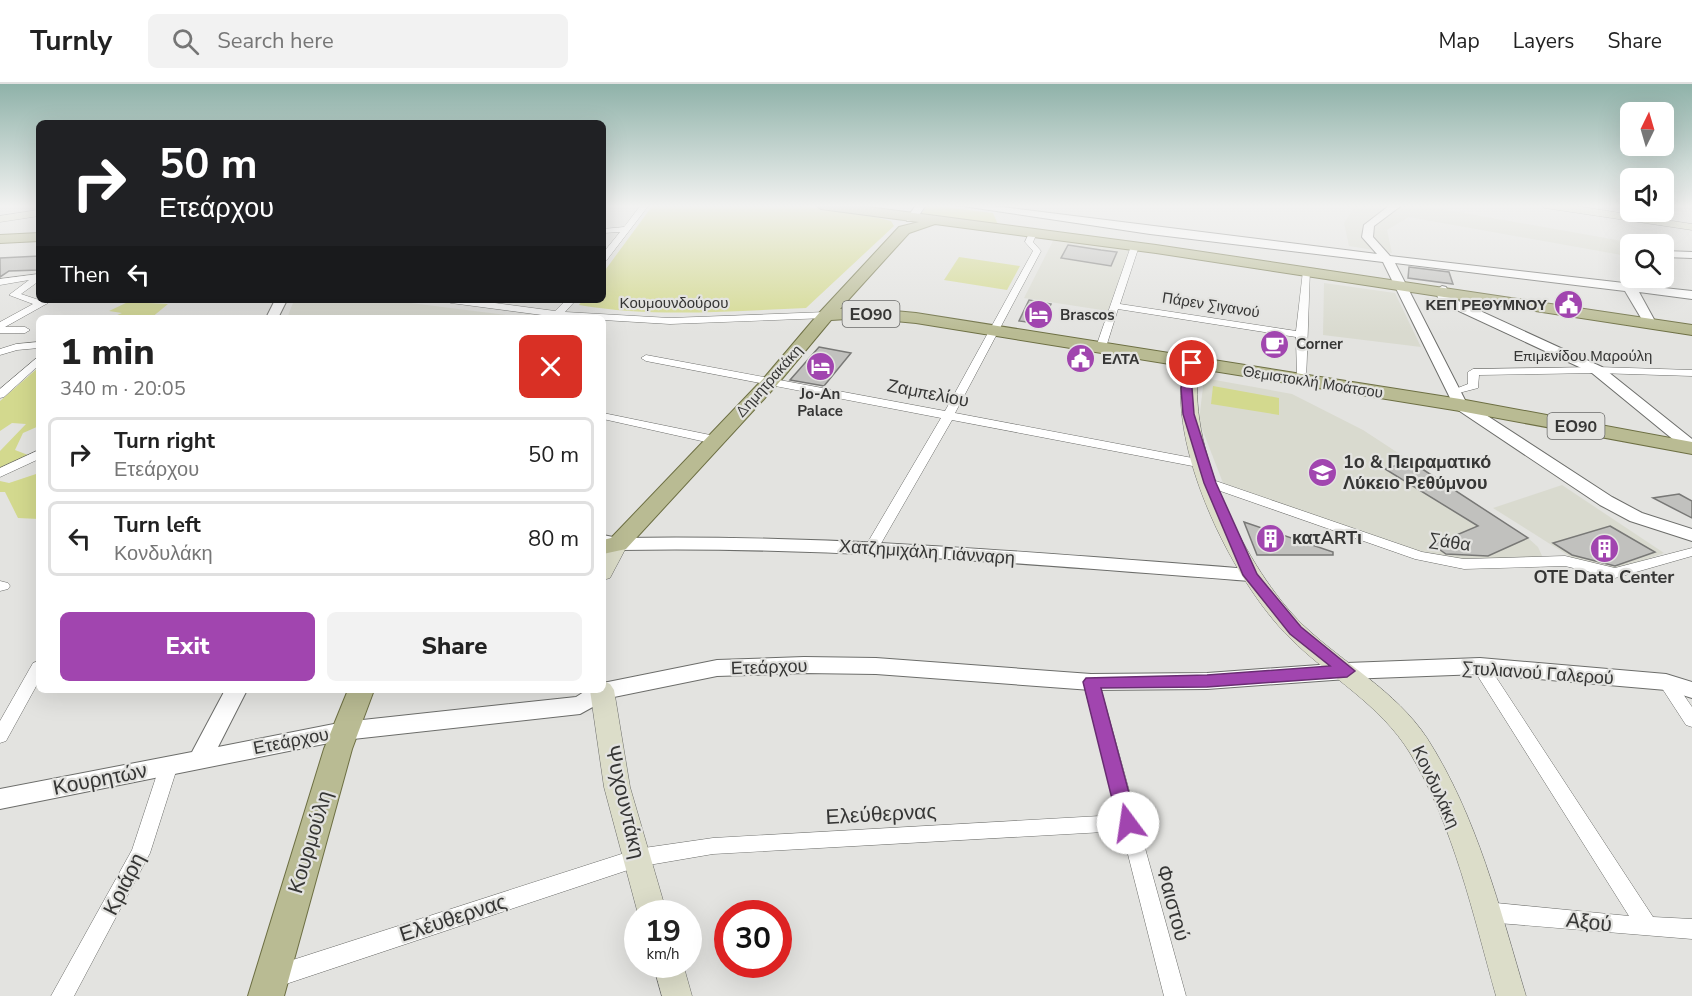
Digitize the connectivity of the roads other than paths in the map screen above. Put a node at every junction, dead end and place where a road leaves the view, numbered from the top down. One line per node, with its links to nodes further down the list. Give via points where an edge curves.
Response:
1 (886, 248): 26 (main road, Δημητρακάκη / ΕΟ90)
2 (1034, 248): 31 (street, via 1037,251)
3 (1135, 248): 23 (street)
4 (1146, 248): 10 (main road)
5 (1288, 248): 9 (street)
6 (1374, 248): 9 (street)
7 (1674, 254): 8 (street)
8 (1692, 255)
9 (1387, 260): 14 (street); 15 (street)
10 (1307, 271): 14 (main road); 33 (street)
11 (36, 277): 13 (street)
12 (36, 279): 19 (street, via 14,295)
13 (0, 282)
14 (1402, 285): 17 (main road); 45 (street)
15 (1620, 287)
16 (1630, 288): 18 (street); 28 (street)
17 (1442, 290): 28 (main road); 40 (street, via 1450,302)
18 (1692, 295)
19 (36, 300)
20 (42, 303): 29 (street)
21 (474, 303): 24 (street, Κουμουνδούρου)
22 (568, 303): 24 (street)
23 (1116, 306): 33 (street, Πάρεν Σιγανού); 35 (street)
24 (557, 314): 25 (street, Κουμουνδούρου)
25 (573, 315)
26 (826, 315): 27 (street, Κουμουνδούρου, via 670,321); 31 (main road, Θεμιστοκλή Μοάτσου / ΕΟ90, via 905,316); 43 (main road, Δημητρακάκη)
27 (606, 317)
28 (1650, 323): 32 (main road)
29 (0, 328): 30 (street)
30 (25, 330)
31 (995, 330): 35 (main road, Θεμιστοκλή Μοάτσου / ΕΟ90); 46 (street)
32 (1692, 330)
33 (1301, 335): 42 (street)
34 (36, 345): 36 (street)
35 (1101, 347): 39 (main road, Θεμιστοκλή Μοάτσου / ΕΟ90)
36 (0, 352)
37 (646, 358): 43 (street, Ζαμπελίου)
38 (36, 362): 44 (street)
39 (1192, 363): 42 (main road, Θεμιστοκλή Μοάτσου / ΕΟ90); 51 (main road, Κονδυλάκη, via 1187,388 1189,414)
40 (1598, 370): 41 (street, Επιμενίδου Μαρούλη); 45 (street, Επιμενίδου Μαρούλη, via 1473,372 1474,386); 49 (street)
41 (1692, 373)
42 (1302, 380): 45 (main road, Θεμιστοκλή Μοάτσου / ΕΟ90)
43 (770, 382): 46 (street, Ζαμπελίου); 48 (main road, Δημητρακάκη)
44 (0, 395)
45 (1458, 398): 49 (main road, Θεμιστοκλή Μοάτσου / ΕΟ90); 54 (street, via 1606,501 1636,518)
46 (948, 416): 51 (street, Ζαμπελίου); 56 (street)
47 (606, 417): 48 (street)
48 (715, 440): 55 (main road, Δημητρακάκη)
49 (1692, 448)
50 (36, 455): 52 (street)
51 (1203, 464): 53 (main road, Κονδυλάκη)
52 (0, 473)
53 (1210, 483): 57 (street, Σάθα, via 1420,556 1464,564 1565,561 1615,573); 58 (main road, Κονδυλάκη)
54 (1692, 535)
55 (608, 544): 56 (street, Χατζημιχάλη Γιάνναρη, via 730,542)
56 (872, 547): 58 (street, Χατζημιχάλη Γιάνναρη)
57 (1692, 552)
58 (1250, 575): 60 (main road, Κονδυλάκη, via 1295,630)
59 (1480, 666): 60 (street, Στυλιανού Γαλερού); 63 (street, Στυλιανού Γαλερού); 80 (street)
60 (1347, 671): 62 (street, Ετεάρχου, via 1207,681); 79 (main road, Κονδυλάκη, via 1383,699 1418,744 1448,802)
61 (36, 672): 72 (street)
62 (1092, 682): 64 (street, Ετεάρχου, via 804,665 717,668); 76 (street, Φαιστού)
63 (1665, 682): 65 (street, Στυλιανού Γαλερού); 70 (street)
64 (606, 690)
65 (1692, 690)
66 (234, 693): 73 (street)
67 (360, 693): 71 (main road, Κουρμούλη)
68 (600, 693): 71 (street, Ετεάρχου, via 580,705)
69 (603, 693): 77 (main road, Ψυχουντάκη, via 618,787)
70 (1692, 720)
71 (344, 731): 73 (street, Ετεάρχου); 83 (main road, Κουρμούλη)
72 (0, 736)
73 (200, 758): 74 (street, Κουρητών)
74 (169, 765): 75 (street, Κουρητών); 84 (street, Κριάρη, via 141,853)
75 (0, 799)
76 (1128, 823): 77 (street, Ελεύθερνας, via 713,846); 86 (street, Φαιστού)
77 (637, 858): 78 (main road, Ψυχουντάκη); 83 (street, Ελέυθερνας)
78 (649, 900)
79 (1486, 912): 80 (street, Αξού); 87 (main road, Κονδυλάκη)
80 (1647, 927): 81 (street, Αξού)
81 (1692, 929)
82 (672, 978): 85 (main road)
83 (268, 987)
84 (63, 996)
85 (677, 996)
86 (1175, 996)
87 (1511, 996)

